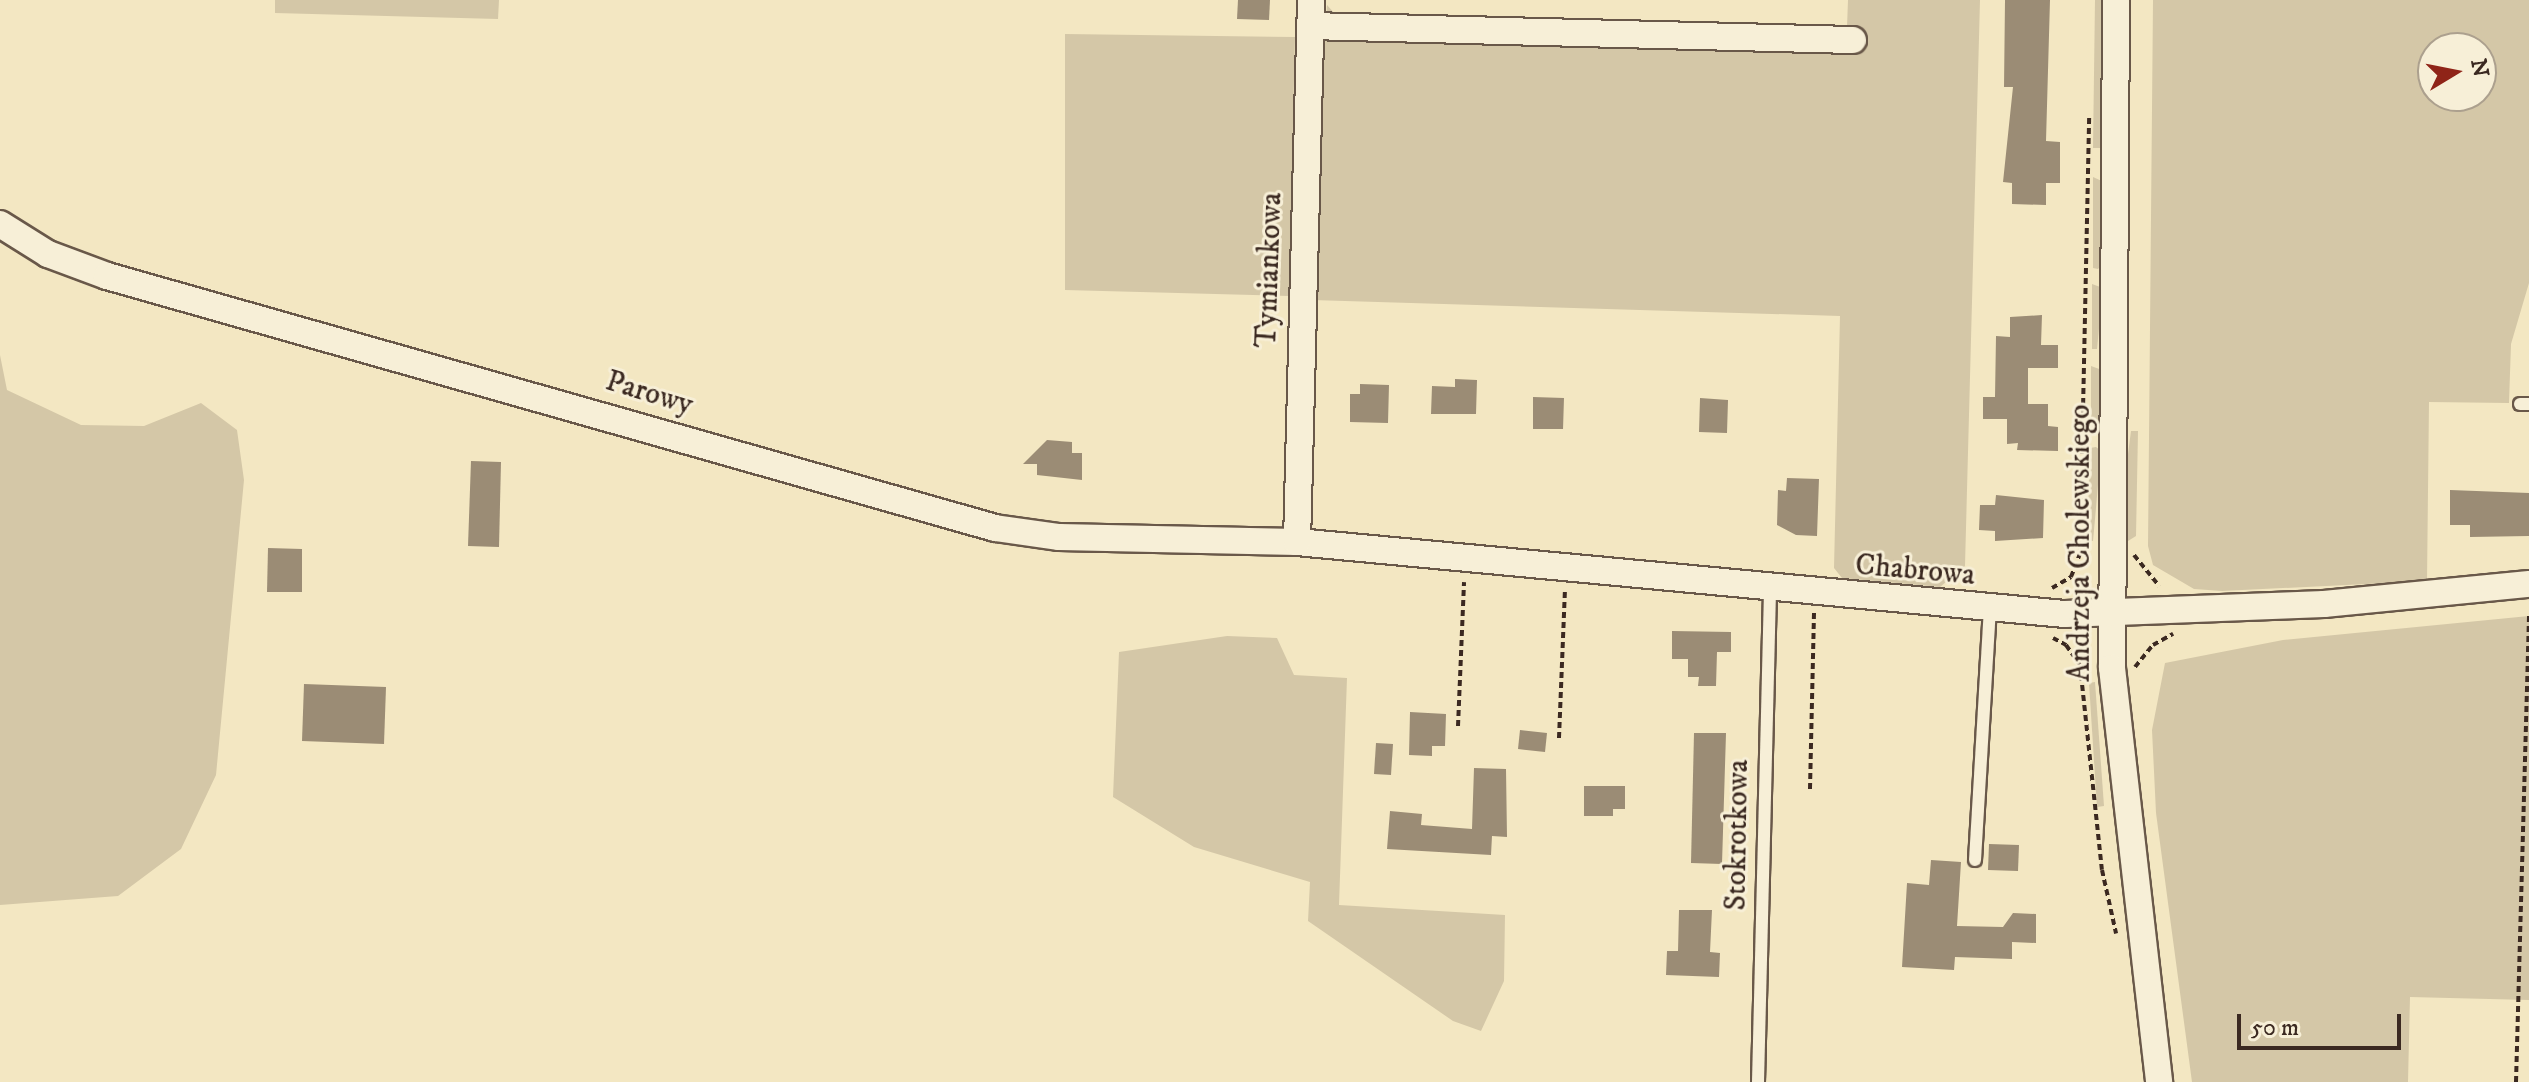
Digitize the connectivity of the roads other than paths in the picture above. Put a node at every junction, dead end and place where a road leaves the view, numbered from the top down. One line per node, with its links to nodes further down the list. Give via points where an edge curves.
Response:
1 (2116, 0): 9 (street, Andrzeja Cholewskiego)
2 (1310, 13): 3 (street); 5 (street, Tymiankowa)
3 (1853, 40)
4 (0, 224): 5 (street, Parowy, via 48,254 107,276 995,528 1059,537)
5 (1297, 542): 7 (street, Chabrowa)
6 (2529, 584): 9 (street, Chabrowa)
7 (1770, 589): 8 (street, Chabrowa); 11 (lane, Stokrotkowa)
8 (1990, 610): 9 (street, Chabrowa); 10 (lane)
9 (2111, 615): 12 (street, Andrzeja Cholewskiego, via 2120,782)
10 (1975, 860)
11 (1758, 1082)
12 (2159, 1082)

